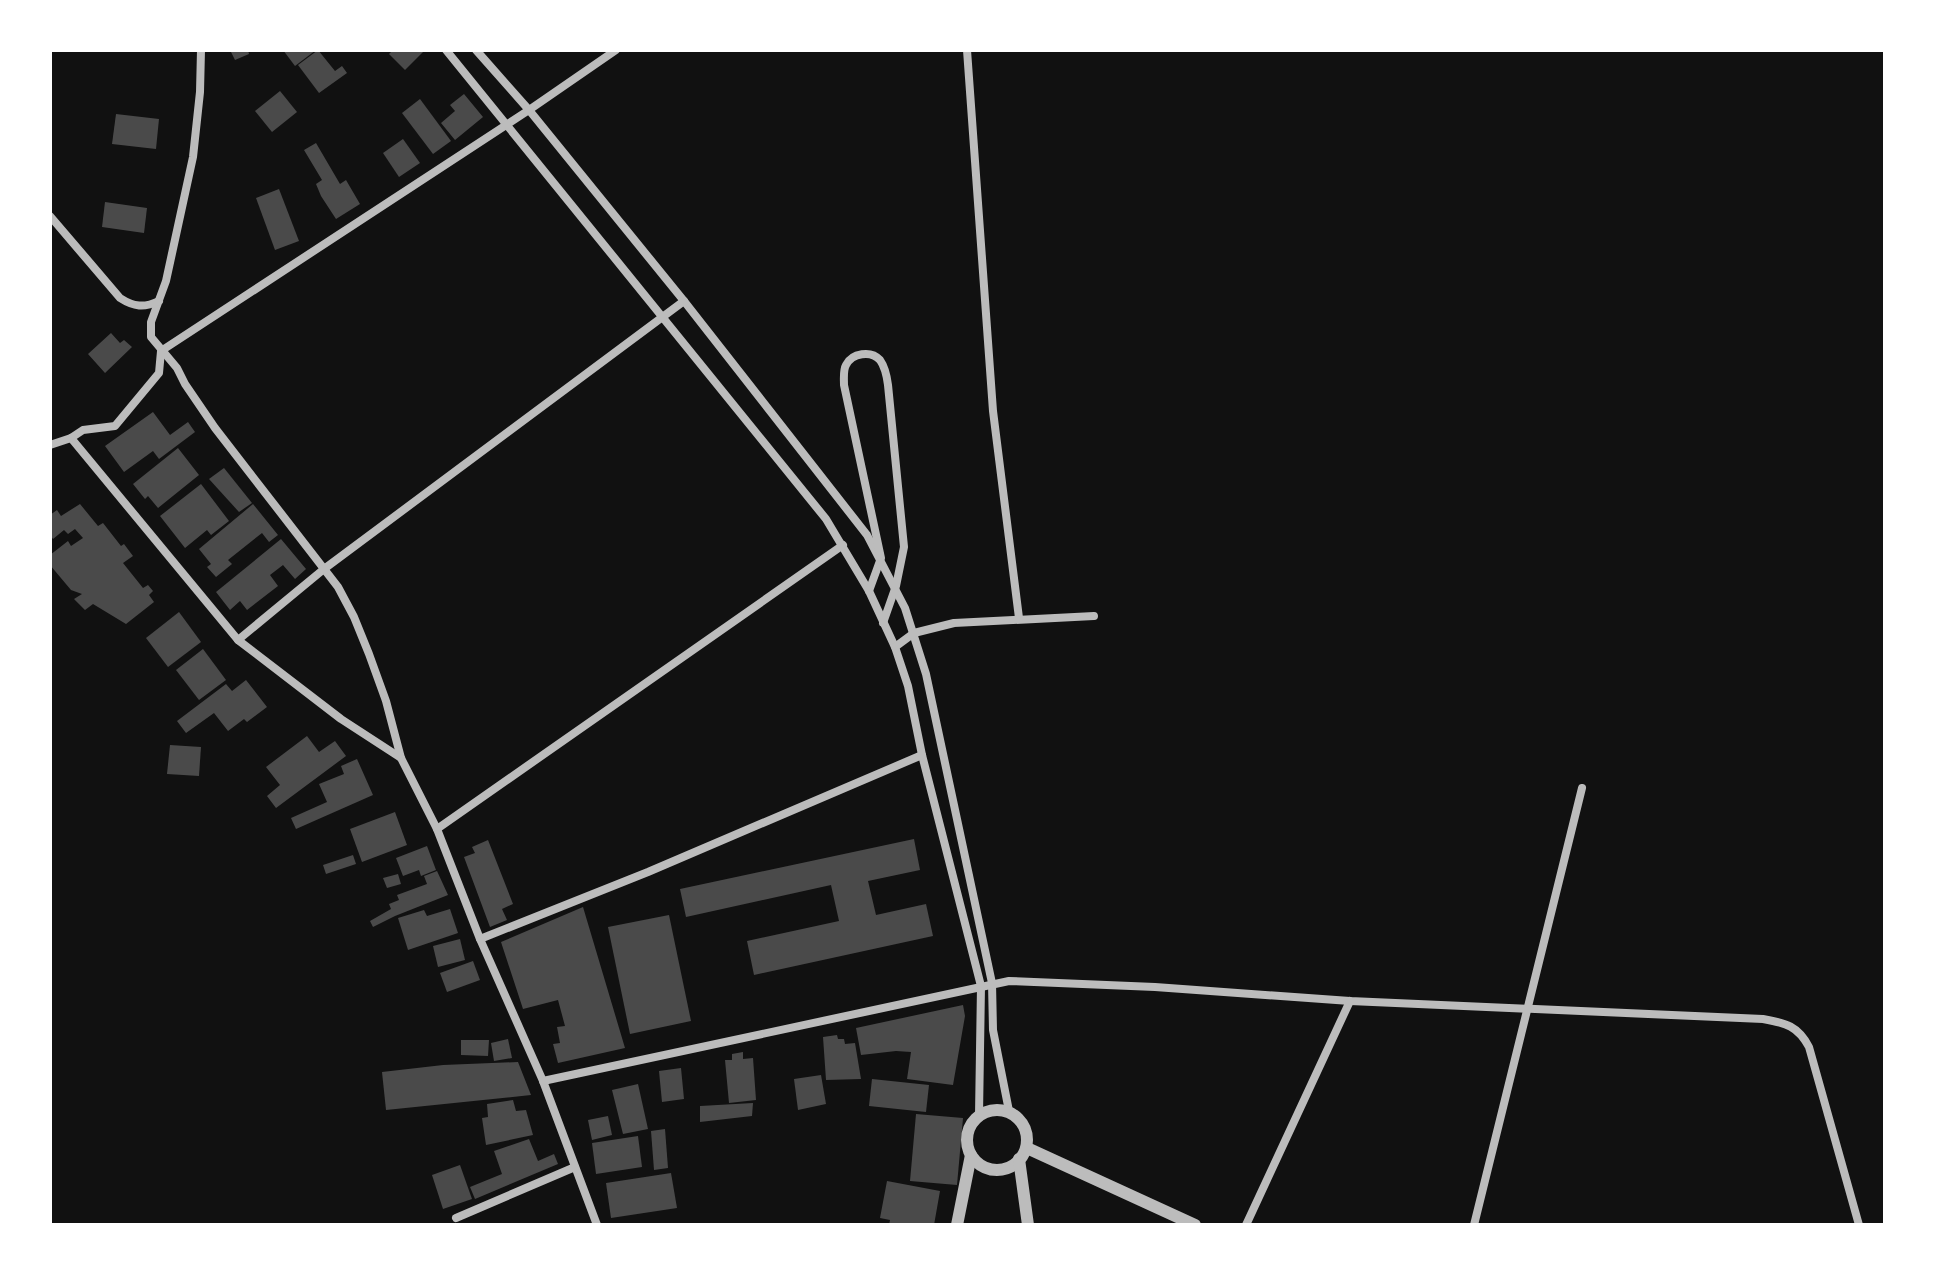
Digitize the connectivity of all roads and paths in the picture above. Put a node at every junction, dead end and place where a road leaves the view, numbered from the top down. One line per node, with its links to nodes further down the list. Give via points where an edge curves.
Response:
1 (201, 50): 9 (street, via 193,157)
2 (446, 50): 7 (street)
3 (476, 50): 6 (street)
4 (616, 50): 6 (street)
5 (967, 50): 21 (street, via 993,411)
6 (529, 110): 7 (street); 10 (street)
7 (507, 124): 11 (street); 12 (street)
8 (50, 216): 9 (street, via 120,298 147,307)
9 (159, 301): 12 (street, via 151,337)
10 (684, 301): 11 (street); 16 (street)
11 (663, 316): 15 (street); 17 (street)
12 (161, 351): 13 (street, via 159,373 115,426 83,430); 17 (street)
13 (71, 438): 14 (street); 24 (street)
14 (50, 445)
15 (843, 545): 19 (street); 29 (street)
16 (881, 558): 18 (street); 18 (street, via 844,385 846,365 865,354 881,362 888,385 904,547); 19 (street)
17 (324, 569): 24 (street); 27 (street, via 354,617)
18 (896, 586): 22 (street); 23 (street)
19 (869, 591): 22 (street)
20 (1094, 616): 21 (street)
21 (1019, 618): 23 (street, via 954,623)
22 (883, 623): 25 (street)
23 (914, 633): 25 (street); 31 (street)
24 (238, 640): 27 (street)
25 (895, 647): 26 (street)
26 (922, 755): 30 (street); 32 (street)
27 (401, 758): 29 (street)
28 (1582, 788): 34 (street)
29 (437, 829): 30 (street)
30 (480, 939): 35 (street)
31 (992, 983): 32 (street); 33 (street, via 1155,987); 36 (street, via 993,1030)
32 (981, 986): 35 (street); 37 (street)
33 (1350, 1001): 34 (street); 47 (street)
34 (1526, 1009): 48 (street); 49 (street, via 1763,1019 1800,1031)
35 (543, 1081): 41 (street)
36 (1009, 1111): 37 (street, via 993,1109); 38 (street, via 1024,1126)
37 (979, 1115): 39 (street, via 969,1127)
38 (1027, 1148): 40 (street); 46 (street)
39 (971, 1155): 40 (street, via 988,1169 1000,1170); 44 (street)
40 (1019, 1159): 45 (street)
41 (575, 1167): 42 (street); 43 (street)
42 (456, 1218)
43 (597, 1225)
44 (957, 1225)
45 (1028, 1225)
46 (1195, 1225)
47 (1246, 1225)
48 (1474, 1225)
49 (1859, 1225)

